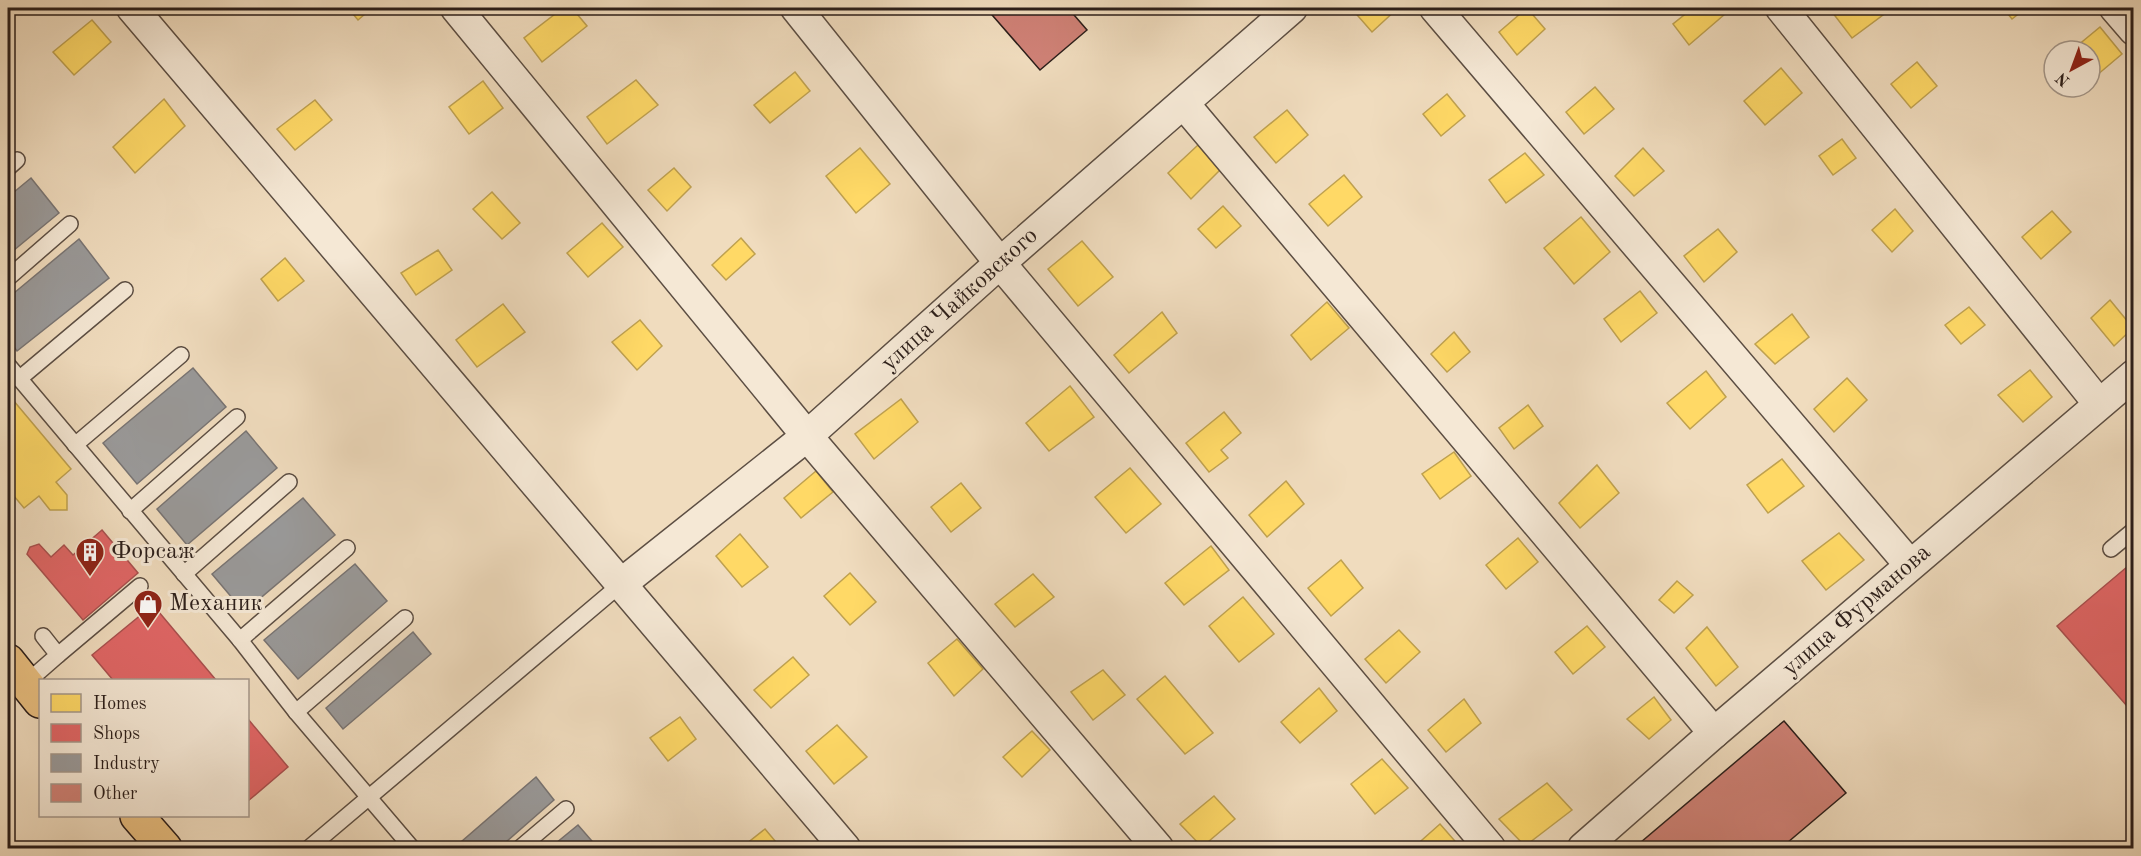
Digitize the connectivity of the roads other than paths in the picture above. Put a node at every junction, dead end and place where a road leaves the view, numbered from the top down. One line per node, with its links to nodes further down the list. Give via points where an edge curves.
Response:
1 (132, 8): 29 (street)
2 (456, 8): 20 (street)
3 (796, 8): 11 (street)
4 (1292, 8): 9 (street, улица Чайковского)
5 (1436, 8): 27 (street)
6 (1781, 8): 18 (street)
7 (2115, 8): 8 (street)
8 (2133, 30)
9 (1184, 104): 11 (street, улица Чайковского); 37 (street)
10 (70, 224): 12 (lane)
11 (1000, 263): 20 (street, улица Чайковского); 47 (street)
12 (8, 278)
13 (125, 290): 17 (lane)
14 (181, 355): 21 (lane)
15 (8, 365): 17 (lane)
16 (2133, 375): 18 (street, улица Фурманова)
17 (19, 379): 21 (lane)
18 (2099, 404): 27 (street, улица Фурманова)
19 (237, 417): 23 (lane)
20 (807, 436): 29 (street, улица Чайковского); 46 (street)
21 (75, 445): 23 (lane)
22 (289, 482): 28 (lane)
23 (130, 511): 28 (lane)
24 (2133, 530): 26 (lane)
25 (346, 548): 33 (lane)
26 (2111, 549)
27 (1910, 565): 37 (street, улица Фурманова)
28 (184, 574): 33 (lane)
29 (621, 584): 38 (lane); 45 (street)
30 (140, 586): 34 (lane)
31 (405, 618): 36 (lane)
32 (43, 636): 34 (lane)
33 (240, 640): 36 (lane)
34 (58, 655): 35 (lane)
35 (25, 682)
36 (296, 712): 38 (lane)
37 (1714, 733): 48 (street, улица Фурманова)
38 (369, 797): 42 (lane); 43 (lane)
39 (566, 809): 44 (lane)
40 (138, 817): 41 (main road)
41 (165, 849)
42 (309, 849)
43 (412, 849)
44 (520, 849)
45 (845, 849)
46 (1158, 849)
47 (1490, 849)
48 (1583, 849)

